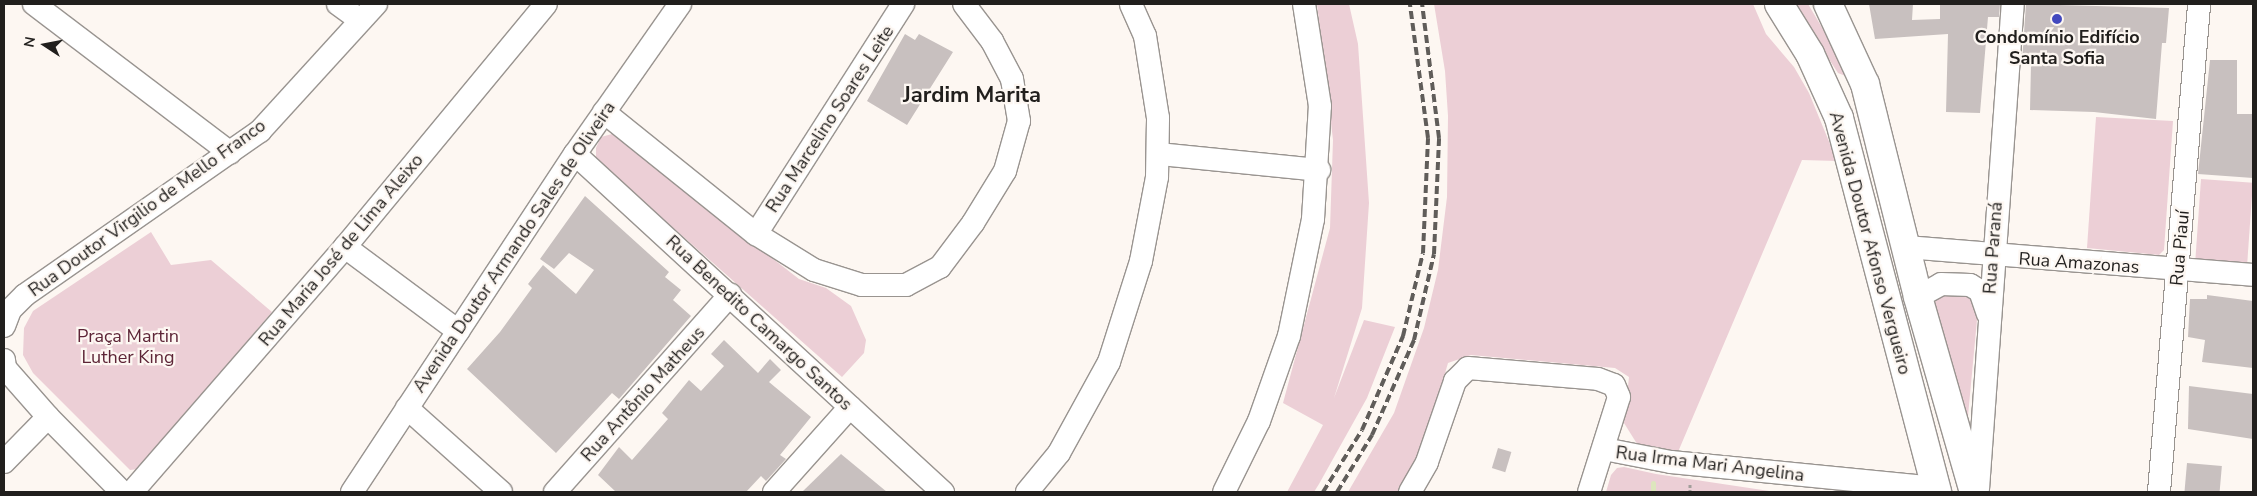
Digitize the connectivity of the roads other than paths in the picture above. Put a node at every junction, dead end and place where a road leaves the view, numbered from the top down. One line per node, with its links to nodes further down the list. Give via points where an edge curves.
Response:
1 (34, 4): 17 (street)
2 (338, 4): 14 (street)
3 (376, 4): 14 (street, Rua Doutor Virgilio de Mello Franco)
4 (546, 4): 23 (street, Rua Maria José de Lima Aleixo)
5 (680, 4): 16 (street, Avenida Doutor Armando Sales de Oliveira)
6 (903, 4): 21 (street, Rua Marcelino Soares Leite)
7 (964, 4): 21 (street, via 992,41 1012,79 1019,121 1005,171 973,223 940,266 906,285 883,288 847,282 814,270)
8 (1131, 4): 19 (street, via 1145,36 1158,118)
9 (1304, 4): 20 (street, via 1320,106)
10 (1779, 4): 15 (main road, Avenida Doutor Afonso Vergueiro)
11 (1828, 4): 22 (main road, Avenida Doutor Afonso Vergueiro, via 1865,84)
12 (2013, 4): 24 (street, Rua Paraná)
13 (2199, 4): 25 (street, Rua Piauí)
14 (360, 20): 17 (street, Rua Doutor Virgilio de Mello Franco, via 260,131)
15 (1810, 54): 22 (main road, via 1850,114 1878,222 1888,235); 32 (main road, Avenida Doutor Afonso Vergueiro, via 1839,118)
16 (604, 112): 18 (street, Avenida Doutor Armando Sales de Oliveira); 21 (street)
17 (230, 152): 30 (street, Rua Doutor Virgilio de Mello Franco, via 25,295 10,310)
18 (575, 154): 27 (street, Rua Benedito Camargo Santos); 31 (street, Avenida Doutor Armando Sales de Oliveira)
19 (1159, 154): 20 (street); 48 (street, via 1140,261 1109,362 1059,453)
20 (1319, 170): 49 (street, via 1289,336 1259,420)
21 (756, 234)
22 (1906, 246): 24 (street, Rua Amazonas); 28 (main road, Avenida Doutor Afonso Vergueiro)
23 (345, 247): 31 (street); 42 (street, Rua Maria José de Lima Aleixo)
24 (1992, 256): 25 (street, Rua Amazonas); 29 (street, Rua Paraná)
25 (2178, 270): 26 (street, Rua Amazonas); 54 (street, Rua Piauí)
26 (2253, 275)
27 (730, 295): 34 (street, Rua Benedito Camargo Santos); 45 (street, Rua Antônio Matheus)
28 (1918, 297): 29 (street, via 1940,284 1970,285 1980,291); 32 (main road, via 1901,325); 52 (main road, Avenida Doutor Afonso Vergueiro)
29 (1988, 315): 53 (street, Rua Paraná)
30 (4, 326)
31 (458, 331): 35 (street, Avenida Doutor Armando Sales de Oliveira)
32 (1899, 354): 40 (main road, Avenida Doutor Afonso Vergueiro)
33 (5, 364): 36 (street)
34 (850, 407): 46 (street); 47 (street, Rua Benedito Camargo Santos)
35 (407, 408): 43 (street, Avenida Doutor Armando Sales de Oliveira); 44 (street)
36 (48, 416): 38 (street); 41 (street)
37 (1604, 449): 39 (street, Rua Irma Mari Angelina); 50 (street, via 1619,397 1614,385 1598,379 1468,368 1455,381 1427,462); 51 (street)
38 (4, 462)
39 (1788, 483): 40 (street, Rua Irma Mari Angelina)
40 (1936, 490)
41 (122, 492)
42 (132, 492)
43 (352, 492)
44 (500, 492)
45 (555, 492)
46 (774, 492)
47 (944, 492)
48 (1027, 492)
49 (1224, 492)
50 (1410, 492)
51 (1589, 492)
52 (1974, 492)
53 (1978, 492)
54 (2159, 492)

